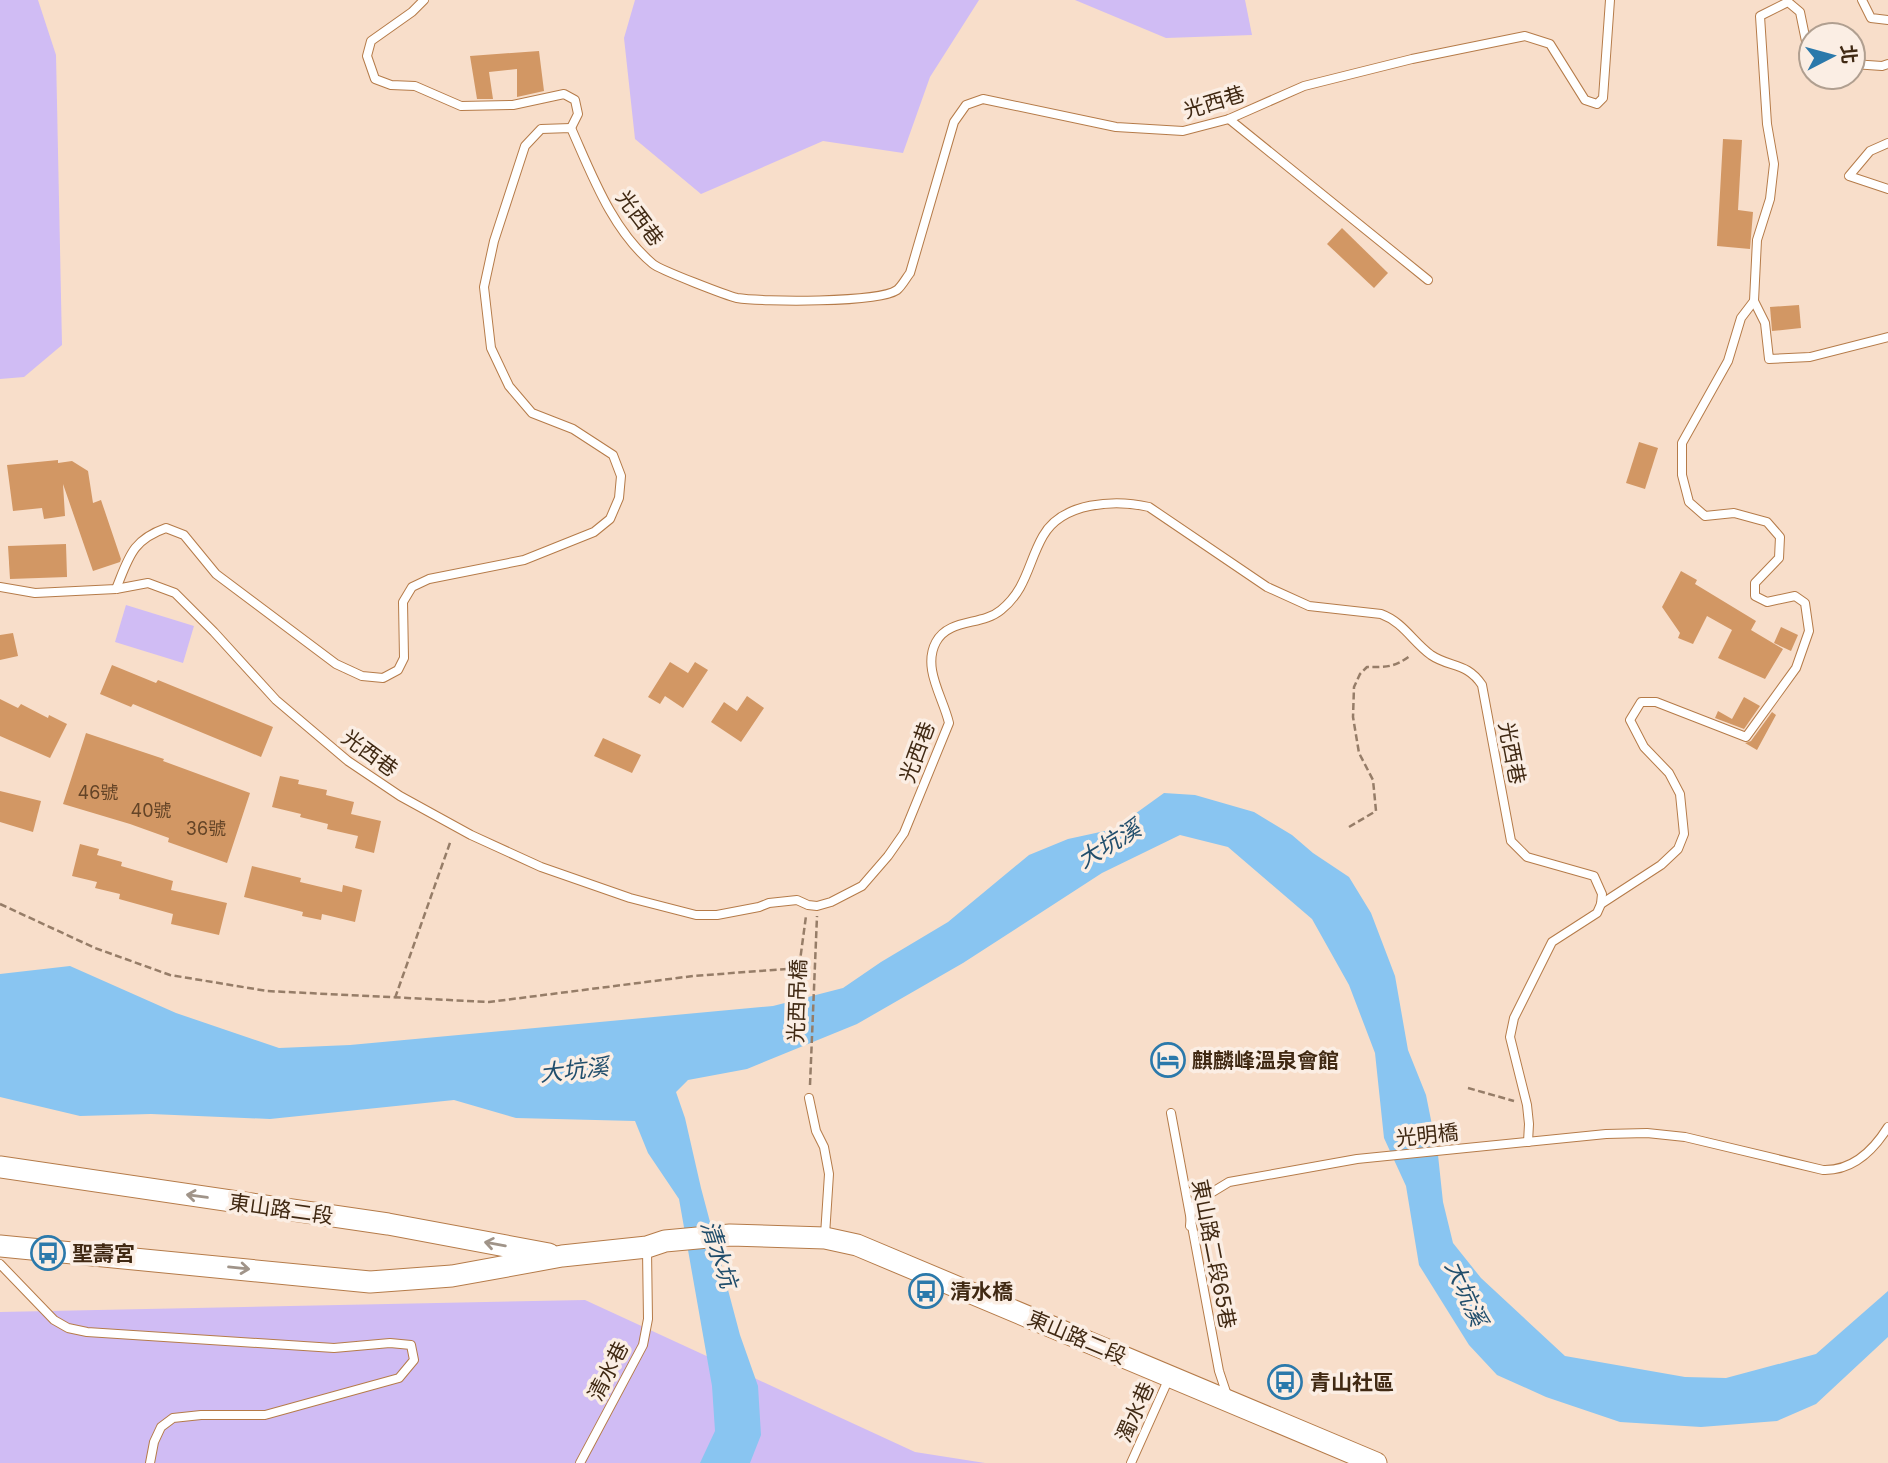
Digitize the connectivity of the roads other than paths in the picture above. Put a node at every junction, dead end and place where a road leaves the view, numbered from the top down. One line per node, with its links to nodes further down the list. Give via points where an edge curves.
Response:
1 (424, 0): 9 (lane, via 371,41 366,56 375,79 415,86 461,106 513,105 564,94 575,100 578,114)
2 (1609, 0): 8 (lane, 光西巷, via 1602,98 1597,104 1585,100 1550,44 1525,36 1304,86)
3 (1862, 0): 4 (lane, via 1871,19)
4 (1888, 20)
5 (1802, 21): 13 (lane, via 1800,12 1788,2 1760,16 1774,164 1770,199 1757,240)
6 (1888, 64): 7 (lane)
7 (1867, 65)
8 (1229, 119): 9 (lane, 光西巷, via 1183,131 1143,129 983,99 966,104 954,122 910,273 896,290 873,297 797,300 736,298 655,265 631,240 596,188); 12 (lane)
9 (571, 128): 16 (lane, via 541,129 525,146 484,287 491,348 509,386 532,413 573,429 613,455 621,475 619,498 610,519 594,532 524,560 429,579 412,587 403,602 404,658 398,670 383,678 362,676 336,664 216,574 184,535 166,528 132,549)
10 (1888, 143): 11 (lane, via 1870,151 1849,176)
11 (1888, 189)
12 (1428, 280)
13 (1754, 301): 14 (lane, via 1765,323 1769,359 1810,357); 17 (lane, via 1741,318 1727,361 1682,443 1682,475 1689,502 1705,516 1734,513 1768,522 1780,537 1779,558 1755,583 1755,596 1767,602 1795,596 1805,603 1808,631 1796,668 1746,737 1656,702 1641,702 1630,720 1644,747 1669,773 1680,794 1684,834 1678,849 1661,865)
14 (1888, 337)
15 (0, 587): 16 (lane, 光西巷, via 35,593)
16 (116, 589): 17 (lane, 光西巷, via 148,583 175,593 276,701 400,796 456,827 541,867 630,898 696,915 718,915 797,900 813,906 862,886 904,833 949,723 930,659 936,642 955,626 1001,611 1029,573 1043,536 1063,516 1100,504 1130,502 1149,507 1267,587 1309,606 1391,618 1433,657 1475,675 1482,685 1511,841 1527,857 1594,876)
17 (1601, 904): 21 (lane, via 1597,913 1552,942 1514,1018 1510,1037 1527,1105)
18 (809, 1098): 24 (lane, via 829,1174)
19 (1171, 1113): 23 (lane, 東山路二段65巷)
20 (1888, 1127): 21 (lane, via 1857,1162 1836,1171 1685,1137 1647,1133)
21 (1528, 1142): 23 (lane, 光明橋, via 1357,1159 1229,1182 1196,1202)
22 (0, 1167): 27 (main road, 東山路二段, one-way to 22, via 388,1224)
23 (1190, 1226): 30 (lane, 東山路二段65巷)
24 (825, 1238): 25 (main road, 東山路二段, via 730,1235); 29 (main road, 東山路二段, via 857,1245)
25 (656, 1244): 27 (main road, 東山路二段); 32 (lane, 清水巷, via 643,1345)
26 (0, 1246): 27 (main road, 東山路二段, one-way to 27, via 370,1282 453,1276)
27 (562, 1256)
28 (0, 1264): 31 (lane, via 54,1320 88,1332 334,1348 411,1345 414,1360 399,1378 265,1415 173,1418 161,1427)
29 (1170, 1376): 30 (main road, 東山路二段); 33 (lane, 濁水巷)
30 (1229, 1400): 34 (main road, 東山路二段)
31 (150, 1463)
32 (580, 1463)
33 (1131, 1463)
34 (1376, 1463)

